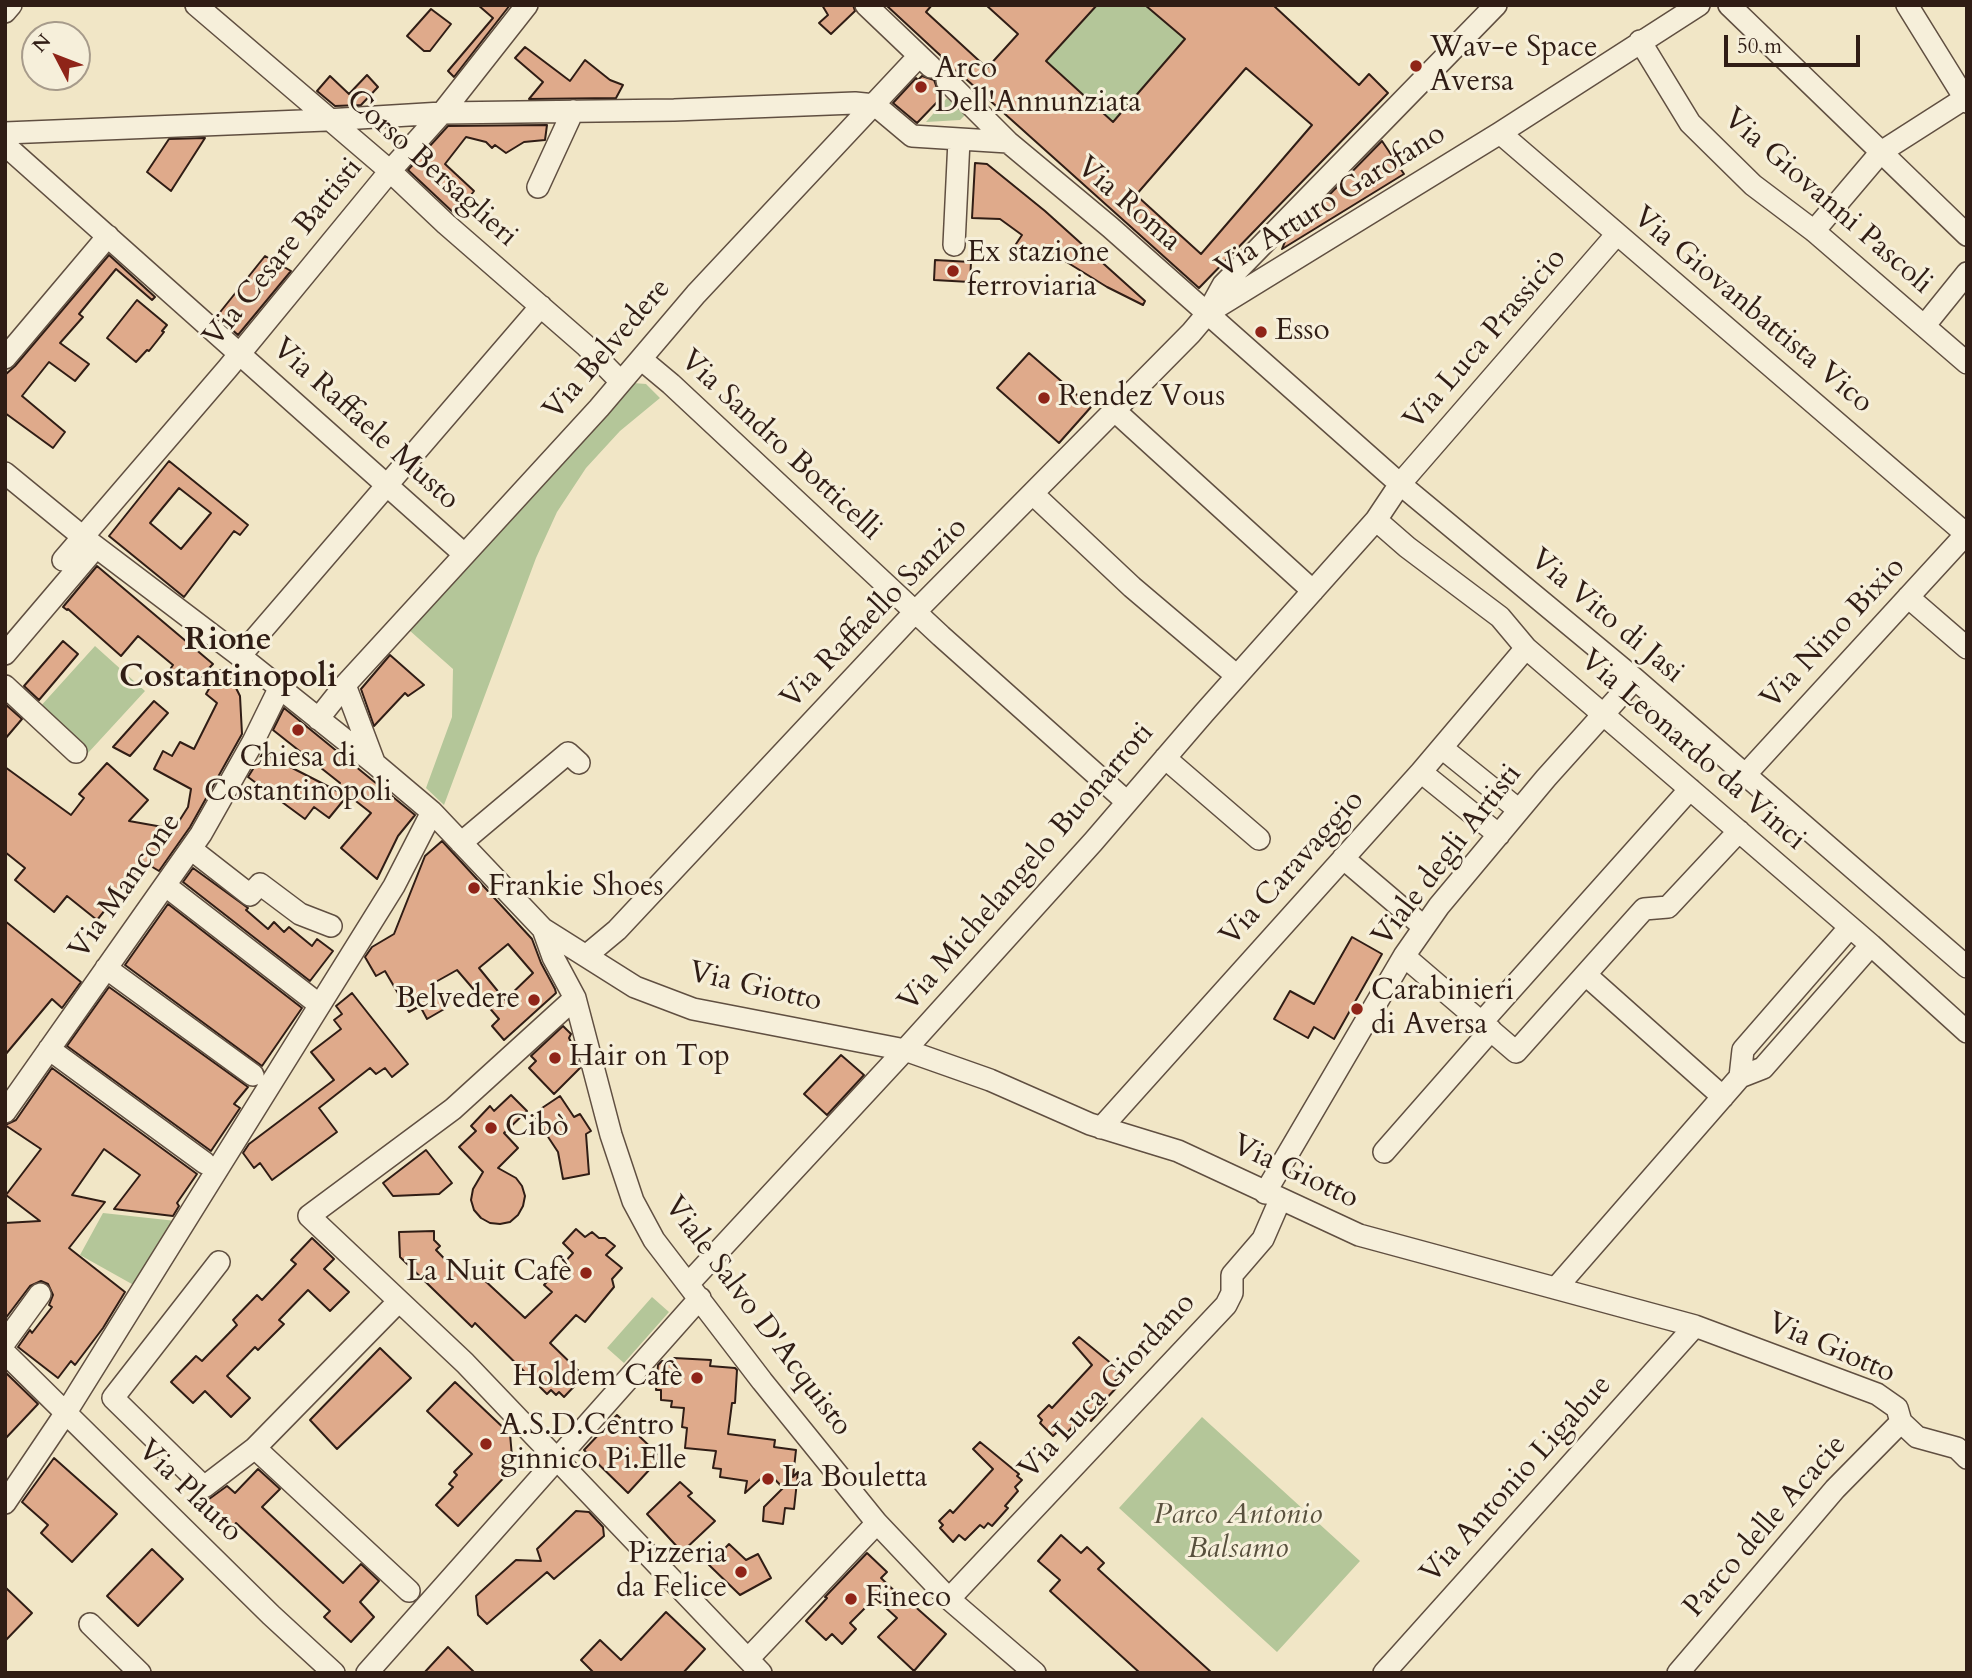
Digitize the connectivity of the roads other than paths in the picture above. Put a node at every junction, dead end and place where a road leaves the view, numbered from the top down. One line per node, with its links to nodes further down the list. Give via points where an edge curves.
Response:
1 (11, 5): 9 (street)
2 (196, 5): 16 (street, Corso Bersaglieri)
3 (866, 5): 13 (street, Via Belvedere, via 925,61)
4 (1496, 5): 30 (street)
5 (1699, 5): 10 (street, Via Arturo Garofano)
6 (1728, 5): 22 (street)
7 (1907, 5): 12 (street)
8 (523, 7): 15 (street, Via Cesare Battisti)
9 (5, 12)
10 (1640, 41): 17 (street, Via Arturo Garofano); 25 (street, Via Giovanni Pascoli, via 1689,123 1753,185)
11 (947, 81): 20 (street, Via Roma)
12 (1966, 99): 22 (street)
13 (875, 105): 14 (street); 19 (street, via 912,136); 38 (street, Via Belvedere, via 696,294)
14 (573, 111): 15 (street); 24 (street)
15 (442, 113): 16 (street); 23 (street, Via Cesare Battisti)
16 (332, 120): 18 (street); 23 (street, Corso Bersaglieri)
17 (1500, 132): 26 (street, Via Giovanbattista Vico); 31 (street, Via Arturo Garofano)
18 (5, 133)
19 (959, 140): 20 (street); 29 (street)
20 (1009, 142): 34 (street, Via Roma)
21 (5, 145): 28 (street, Via Raffaele Musto)
22 (1881, 152): 25 (street); 27 (street)
23 (390, 171): 33 (street, Corso Bersaglieri); 36 (street, Via Cesare Battisti)
24 (538, 187)
25 (1814, 231): 35 (street, Via Giovanni Pascoli)
26 (1617, 234): 44 (street, Via Luca Prassicio); 47 (street, Via Giovanbattista Vico)
27 (1967, 235)
28 (108, 236): 36 (street, Via Raffaele Musto); 37 (street)
29 (954, 245)
30 (1260, 248): 31 (street); 34 (street, via 1223,285)
31 (1276, 271): 34 (street, Via Arturo Garofano)
32 (1967, 273): 35 (street)
33 (541, 306): 40 (street, Corso Bersaglieri); 43 (street)
34 (1207, 314): 41 (street, Via Raffaello Sanzio); 44 (street, Via Vito di Jasi)
35 (1925, 325): 39 (street, Via Giovanni Pascoli)
36 (240, 353): 43 (street, Via Raffaele Musto); 48 (street, Via Cesare Battisti)
37 (5, 358)
38 (641, 359): 40 (street, Via Belvedere); 53 (street, Via Sandro Botticelli)
39 (1967, 363)
40 (621, 382): 49 (street, Via Belvedere)
41 (1114, 410): 45 (street, Via Raffaello Sanzio); 51 (street)
42 (5, 473): 48 (street)
43 (387, 483): 49 (street, Via Raffaele Musto); 57 (street)
44 (1400, 484): 46 (street, Via Michelangelo Buonarroti); 59 (street, Via Vito di Jasi)
45 (1033, 494): 53 (street, Via Raffaello Sanzio); 58 (street)
46 (1376, 520): 51 (street, Via Michelangelo Buonarroti); 54 (street, Via Leonardo da Vinci, via 1500,617)
47 (1966, 534): 52 (street, Via Nino Bixio)
48 (89, 542): 50 (street); 56 (street); 57 (street)
49 (464, 554): 60 (street, Via Belvedere)
50 (62, 560)
51 (1312, 591): 58 (street, Via Michelangelo Buonarroti)
52 (1908, 597): 55 (street); 71 (street, Via Nino Bixio)
53 (915, 612): 73 (street, Via Sandro Botticelli); 88 (street, Via Raffaello Sanzio, via 617,930)
54 (1526, 648): 63 (street, Via Leonardo da Vinci); 65 (street, Via Caravaggio)
55 (1967, 648)
56 (5, 654)
57 (240, 656): 62 (street)
58 (1237, 676): 67 (street, Via Michelangelo Buonarroti)
59 (1635, 679): 63 (street, Viale degli Artisti); 71 (street, Via Vito di Jasi)
60 (345, 685): 64 (street, Via Belvedere); 68 (street)
61 (5, 686): 66 (street)
62 (280, 687): 64 (street); 80 (street, Via Mancone)
63 (1603, 714): 72 (street, Via Leonardo da Vinci); 74 (street, Viale degli Artisti)
64 (318, 719): 68 (street)
65 (1441, 748): 70 (street, Via Caravaggio); 74 (street)
66 (76, 752)
67 (1165, 758): 73 (street, Via Michelangelo Buonarroti); 78 (street)
68 (374, 763): 75 (street)
69 (579, 764): 79 (street, via 568,753)
70 (1421, 772): 77 (street); 81 (street, Via Caravaggio)
71 (1745, 775): 90 (street, Via Vito di Jasi)
72 (1690, 789): 76 (street, Via Leonardo da Vinci); 95 (street)
73 (1127, 803): 98 (street, Via Michelangelo Buonarroti)
74 (1519, 810): 77 (street, Viale degli Artisti)
75 (432, 812): 79 (street); 116 (street, via 394,886)
76 (1739, 831): 85 (street, Via Leonardo da Vinci); 92 (street, via 1668,907 1644,909)
77 (1499, 835): 84 (street, Viale degli Artisti)
78 (1259, 839)
79 (461, 843): 86 (street)
80 (191, 849): 82 (street, Via Mancone); 83 (street, via 250,895 260,884 300,914)
81 (1343, 858): 84 (street); 104 (street, Via Caravaggio)
82 (166, 886): 91 (street, Via Mancone); 94 (street)
83 (331, 926)
84 (1424, 927): 89 (street, Viale degli Artisti)
85 (1850, 927): 87 (street, Via Leonardo da Vinci); 100 (street, via 1743,1050)
86 (542, 929): 88 (street, Via Giotto); 93 (street, Viale Salvo D'Acquisto)
87 (1871, 945): 96 (street, Via Leonardo da Vinci); 100 (street, via 1763,1068)
88 (587, 955): 98 (street, Via Giotto, via 635,987 693,1009)
89 (1404, 956): 95 (street); 107 (street, Viale degli Artisti)
90 (1967, 967)
91 (106, 968): 97 (street, Via Mancone); 99 (street)
92 (1586, 975): 95 (street, via 1517,1052); 102 (street)
93 (575, 998): 110 (street, Viale Salvo D'Acquisto, via 633,1201 654,1240); 112 (street, via 453,1109 309,1216)
94 (312, 999)
95 (1486, 1026): 105 (street)
96 (1967, 1032)
97 (49, 1049): 101 (street, Via Mancone); 106 (street)
98 (905, 1051): 104 (street, Via Giotto, via 990,1080); 110 (street, Via Michelangelo Buonarroti)
99 (253, 1075)
100 (1740, 1077): 102 (street)
101 (12, 1086): 103 (street, Via Mancone)
102 (1723, 1097): 109 (street)
103 (5, 1112)
104 (1101, 1128): 107 (street, Via Giotto, via 1178,1151)
105 (1384, 1153)
106 (205, 1163)
107 (1273, 1196): 109 (street, Via Giotto, via 1359,1235); 124 (street, Via Luca Giordano, via 1264,1239 1232,1275 1232,1293 1226,1305)
108 (219, 1262): 118 (street, via 113,1398 204,1487)
109 (1556, 1288): 113 (street, Via Giotto)
110 (694, 1291): 120 (street, Via Michelangelo Buonarroti); 122 (street, Viale Salvo D'Acquisto)
111 (40, 1294): 114 (street)
112 (399, 1301): 118 (street); 120 (street)
113 (1695, 1326): 117 (street, Via Giotto, via 1877,1394 1897,1408); 131 (street, Via Antonio Ligabue)
114 (5, 1342)
115 (5, 1353): 116 (street, Via Plauto)
116 (65, 1414): 121 (street); 128 (street, Via Plauto)
117 (1900, 1422): 119 (street, Via Giotto, via 1917,1437 1957,1448); 132 (street, Parco delle Acacie, via 1835,1489)
118 (255, 1448): 123 (street)
119 (1967, 1458)
120 (558, 1459): 126 (street); 129 (street, Via Michelangelo Buonarroti)
121 (5, 1503)
122 (877, 1523): 124 (street, Viale Salvo D'Acquisto); 126 (street)
123 (409, 1591)
124 (949, 1599): 130 (street, Viale Salvo D'Acquisto)
125 (90, 1624): 127 (street)
126 (754, 1666)
127 (140, 1673)
128 (334, 1673)
129 (367, 1673)
130 (1035, 1673)
131 (1384, 1673)
132 (1678, 1673)

